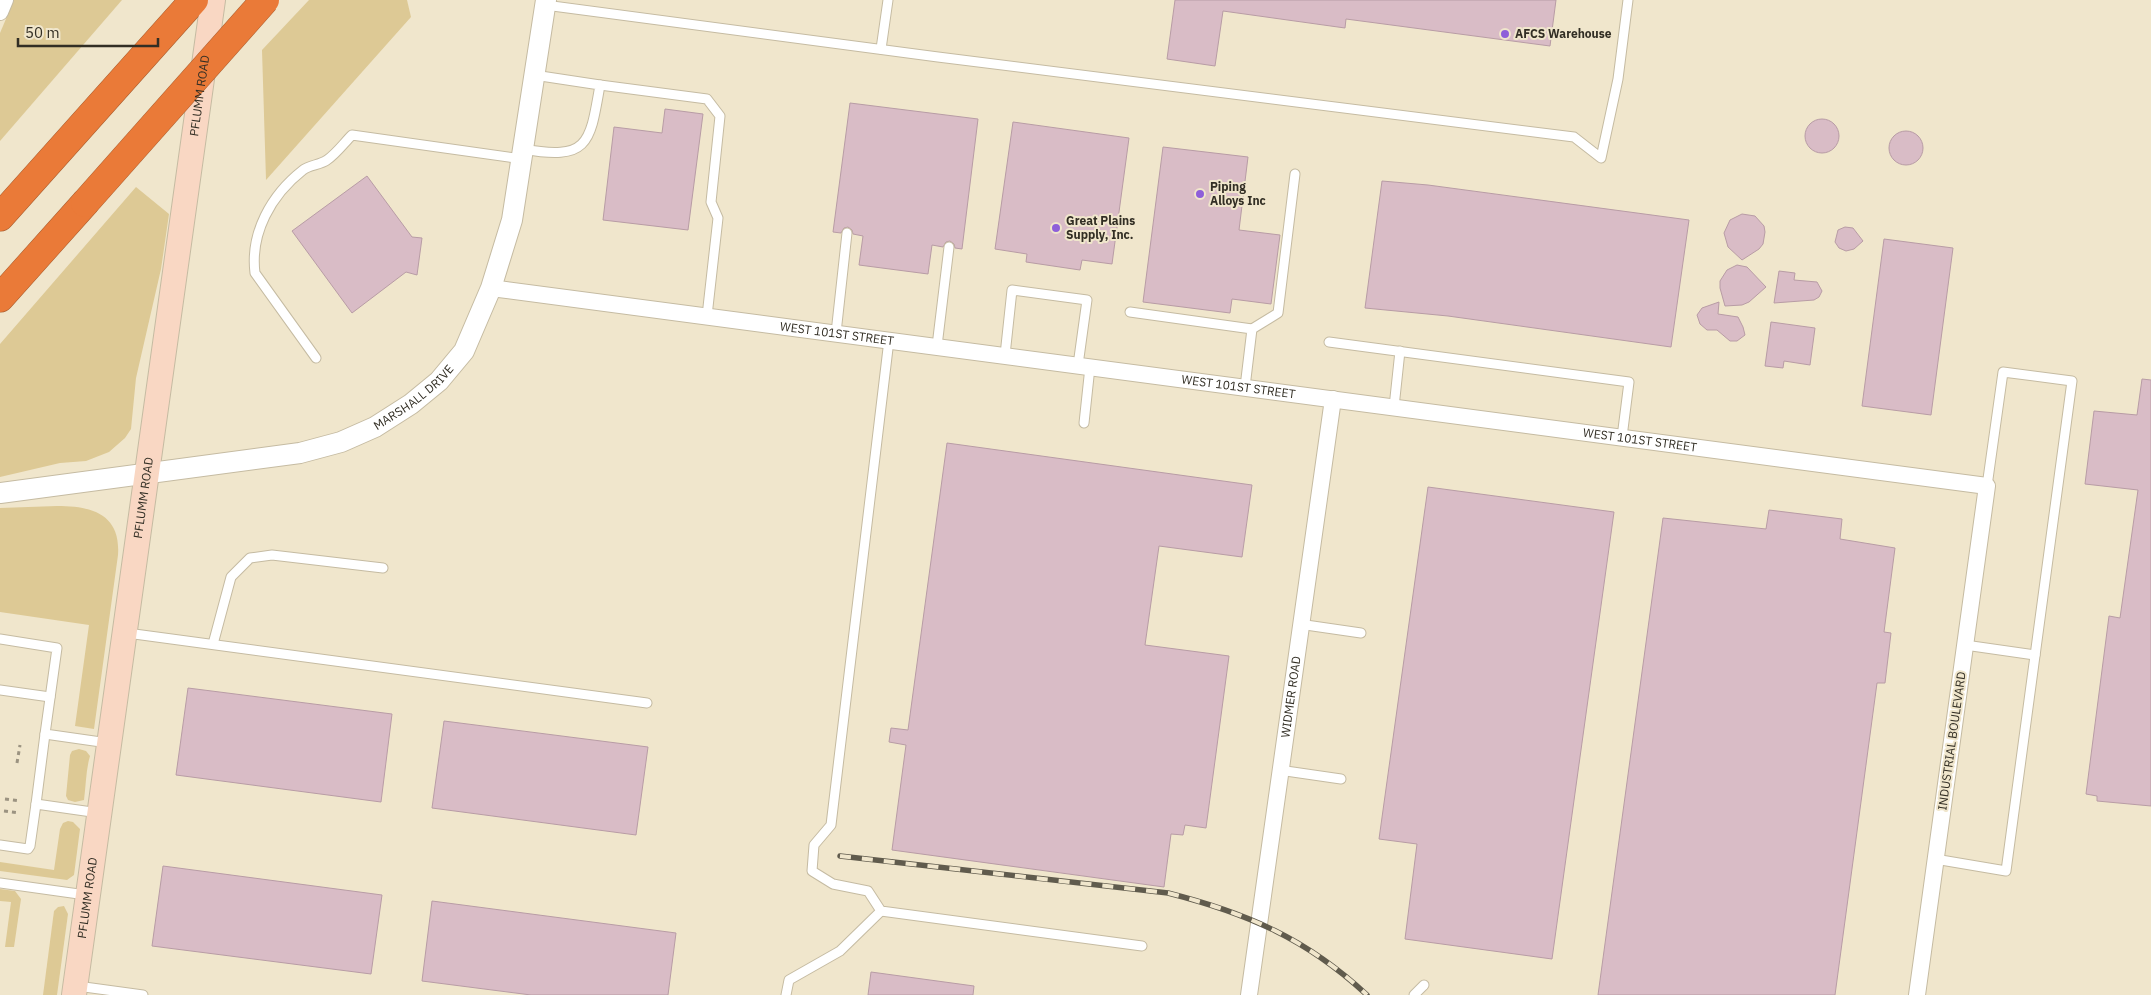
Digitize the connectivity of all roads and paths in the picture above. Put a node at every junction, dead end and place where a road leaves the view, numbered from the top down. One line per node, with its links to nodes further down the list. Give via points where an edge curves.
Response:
1 (5, 0): 8 (street)
2 (194, 0): 14 (highway)
3 (213, 0): 35 (main road, PFLUMM ROAD)
4 (265, 0): 18 (highway, bridge)
5 (888, 0): 9 (lane)
6 (1628, 0): 9 (lane, via 1618,79 1601,158 1574,137)
7 (545, 2): 9 (lane); 10 (street, MARSHALL DRIVE)
8 (0, 12)
9 (881, 49)
10 (533, 75): 11 (lane); 12 (street, MARSHALL DRIVE)
11 (600, 85): 12 (lane, via 592,126 580,148); 20 (lane, via 707,99 720,116 711,202 718,218)
12 (523, 154): 17 (street, MARSHALL DRIVE, via 512,220); 28 (lane, via 352,135 327,160 304,169 283,189 266,210 253,257 256,273)
13 (1294, 174): 21 (lane, via 1278,313)
14 (0, 217)
15 (847, 233): 22 (lane)
16 (949, 247): 25 (lane)
17 (491, 288): 20 (street, WEST 101ST STREET); 35 (street, MARSHALL DRIVE, via 464,351 451,368 411,404 375,427 341,442 300,453)
18 (0, 298)
19 (1130, 312): 21 (lane)
20 (707, 316): 22 (street, WEST 101ST STREET)
21 (1252, 329): 30 (lane)
22 (836, 333): 23 (street, WEST 101ST STREET)
23 (889, 340): 25 (street, WEST 101ST STREET); 65 (lane, via 831,825 814,845 812,871 833,884 868,891)
24 (1329, 342): 26 (lane)
25 (937, 346): 27 (street, WEST 101ST STREET)
26 (1400, 351): 32 (lane); 34 (lane, via 1629,382)
27 (1005, 355): 29 (street, WEST 101ST STREET); 29 (lane, via 1012,290 1087,300)
28 (316, 358)
29 (1084, 366): 30 (street, WEST 101ST STREET); 33 (lane)
30 (1245, 387): 31 (street, WEST 101ST STREET)
31 (1333, 398): 32 (street, WEST 101ST STREET); 39 (street, WIDMER ROAD)
32 (1394, 406): 34 (street, WEST 101ST STREET)
33 (1084, 423)
34 (1622, 437): 36 (street, WEST 101ST STREET)
35 (146, 473): 37 (street, MARSHALL DRIVE); 40 (main road, PFLUMM ROAD)
36 (1987, 486): 44 (street, INDUSTRIAL BOULEVARD); 45 (lane, via 2003,372 2072,381)
37 (0, 493)
38 (382, 568): 43 (lane, via 272,555 250,558 231,577)
39 (1300, 624): 41 (lane); 53 (street, WIDMER ROAD)
40 (124, 632): 43 (lane); 50 (main road, PFLUMM ROAD)
41 (1361, 634)
42 (0, 639): 47 (lane, via 56,648)
43 (213, 644): 48 (lane)
44 (1965, 645): 45 (lane); 62 (street, INDUSTRIAL BOULEVARD)
45 (2035, 655): 62 (lane, via 2006,871)
46 (0, 690): 47 (lane)
47 (50, 697): 49 (lane)
48 (647, 703)
49 (45, 734): 50 (lane); 57 (lane)
50 (108, 743): 60 (main road, PFLUMM ROAD)
51 (20, 745): 52 (path)
52 (17, 763)
53 (1279, 770): 54 (lane); 71 (street, WIDMER ROAD)
54 (1341, 779)
55 (5, 799): 56 (path)
56 (20, 801)
57 (36, 804): 60 (lane); 61 (lane, via 28,849)
58 (4, 811): 59 (path)
59 (19, 813)
60 (99, 813): 64 (main road, PFLUMM ROAD)
61 (0, 845)
62 (1936, 860): 73 (street, INDUSTRIAL BOULEVARD)
63 (0, 883): 64 (lane)
64 (88, 896): 68 (main road, PFLUMM ROAD)
65 (881, 911): 66 (lane); 70 (lane, via 840,950 789,980)
66 (1142, 946)
67 (1424, 985): 72 (lane)
68 (75, 990): 69 (lane)
69 (143, 995)
70 (786, 995)
71 (1249, 995)
72 (1414, 995)
73 (1917, 995)

